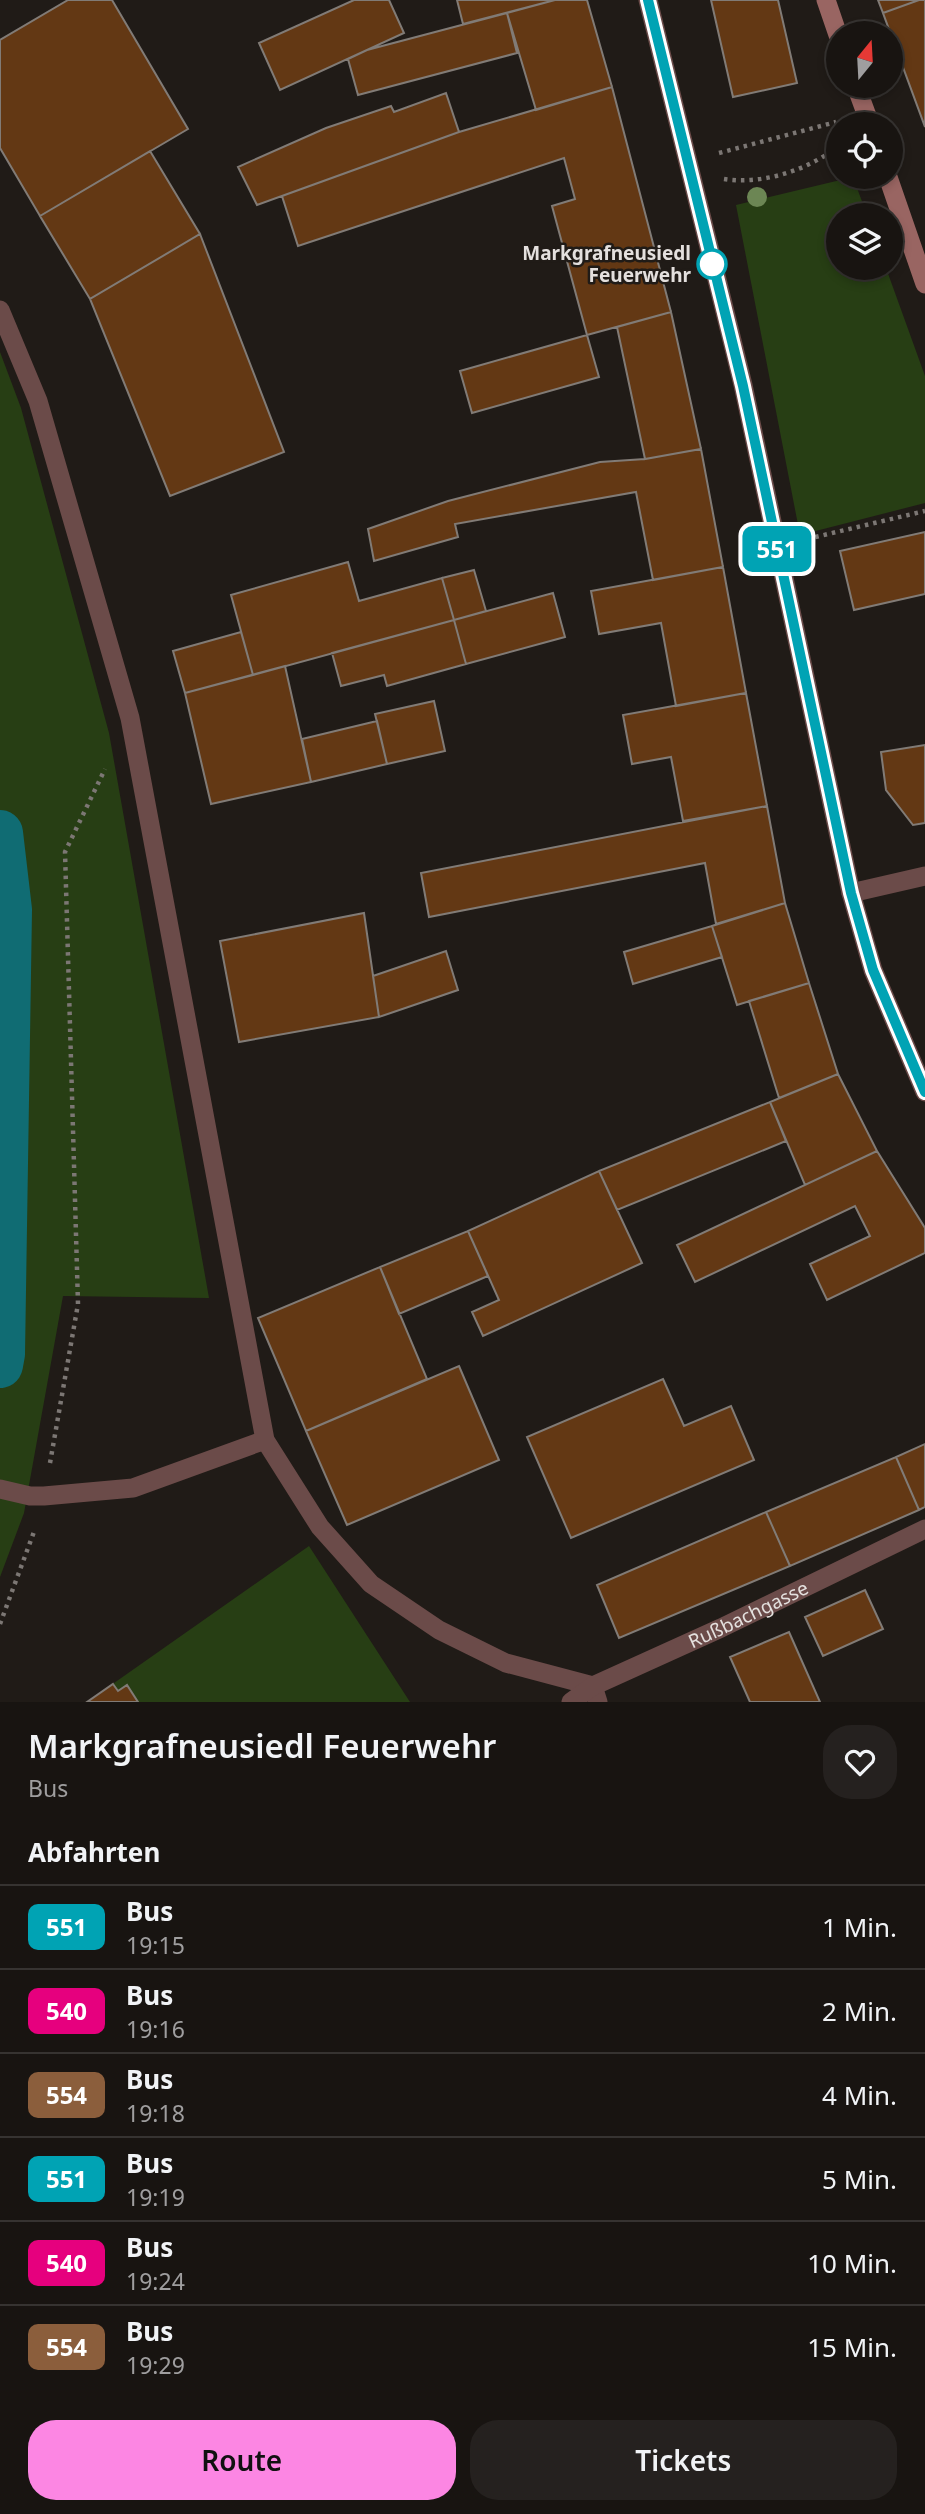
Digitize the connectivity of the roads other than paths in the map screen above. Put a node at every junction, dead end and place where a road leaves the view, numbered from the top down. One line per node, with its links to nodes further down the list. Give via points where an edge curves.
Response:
1 (648, 0): 8 (street, via 743,386)
2 (826, 0): 3 (main road)
3 (833, 21)
4 (892, 189): 5 (main road)
5 (925, 284)
6 (0, 310): 10 (street, via 38,401 130,718)
7 (925, 876): 8 (street)
8 (851, 893): 9 (street, via 873,970)
9 (925, 1092)
10 (265, 1440): 11 (street, via 133,1488 37,1496); 13 (street, via 320,1527 371,1584 439,1630 506,1663)
11 (0, 1489)
12 (925, 1529): 13 (street, Rußbachgasse)
13 (596, 1694): 14 (street, Rußbachgasse)
14 (570, 1702)

